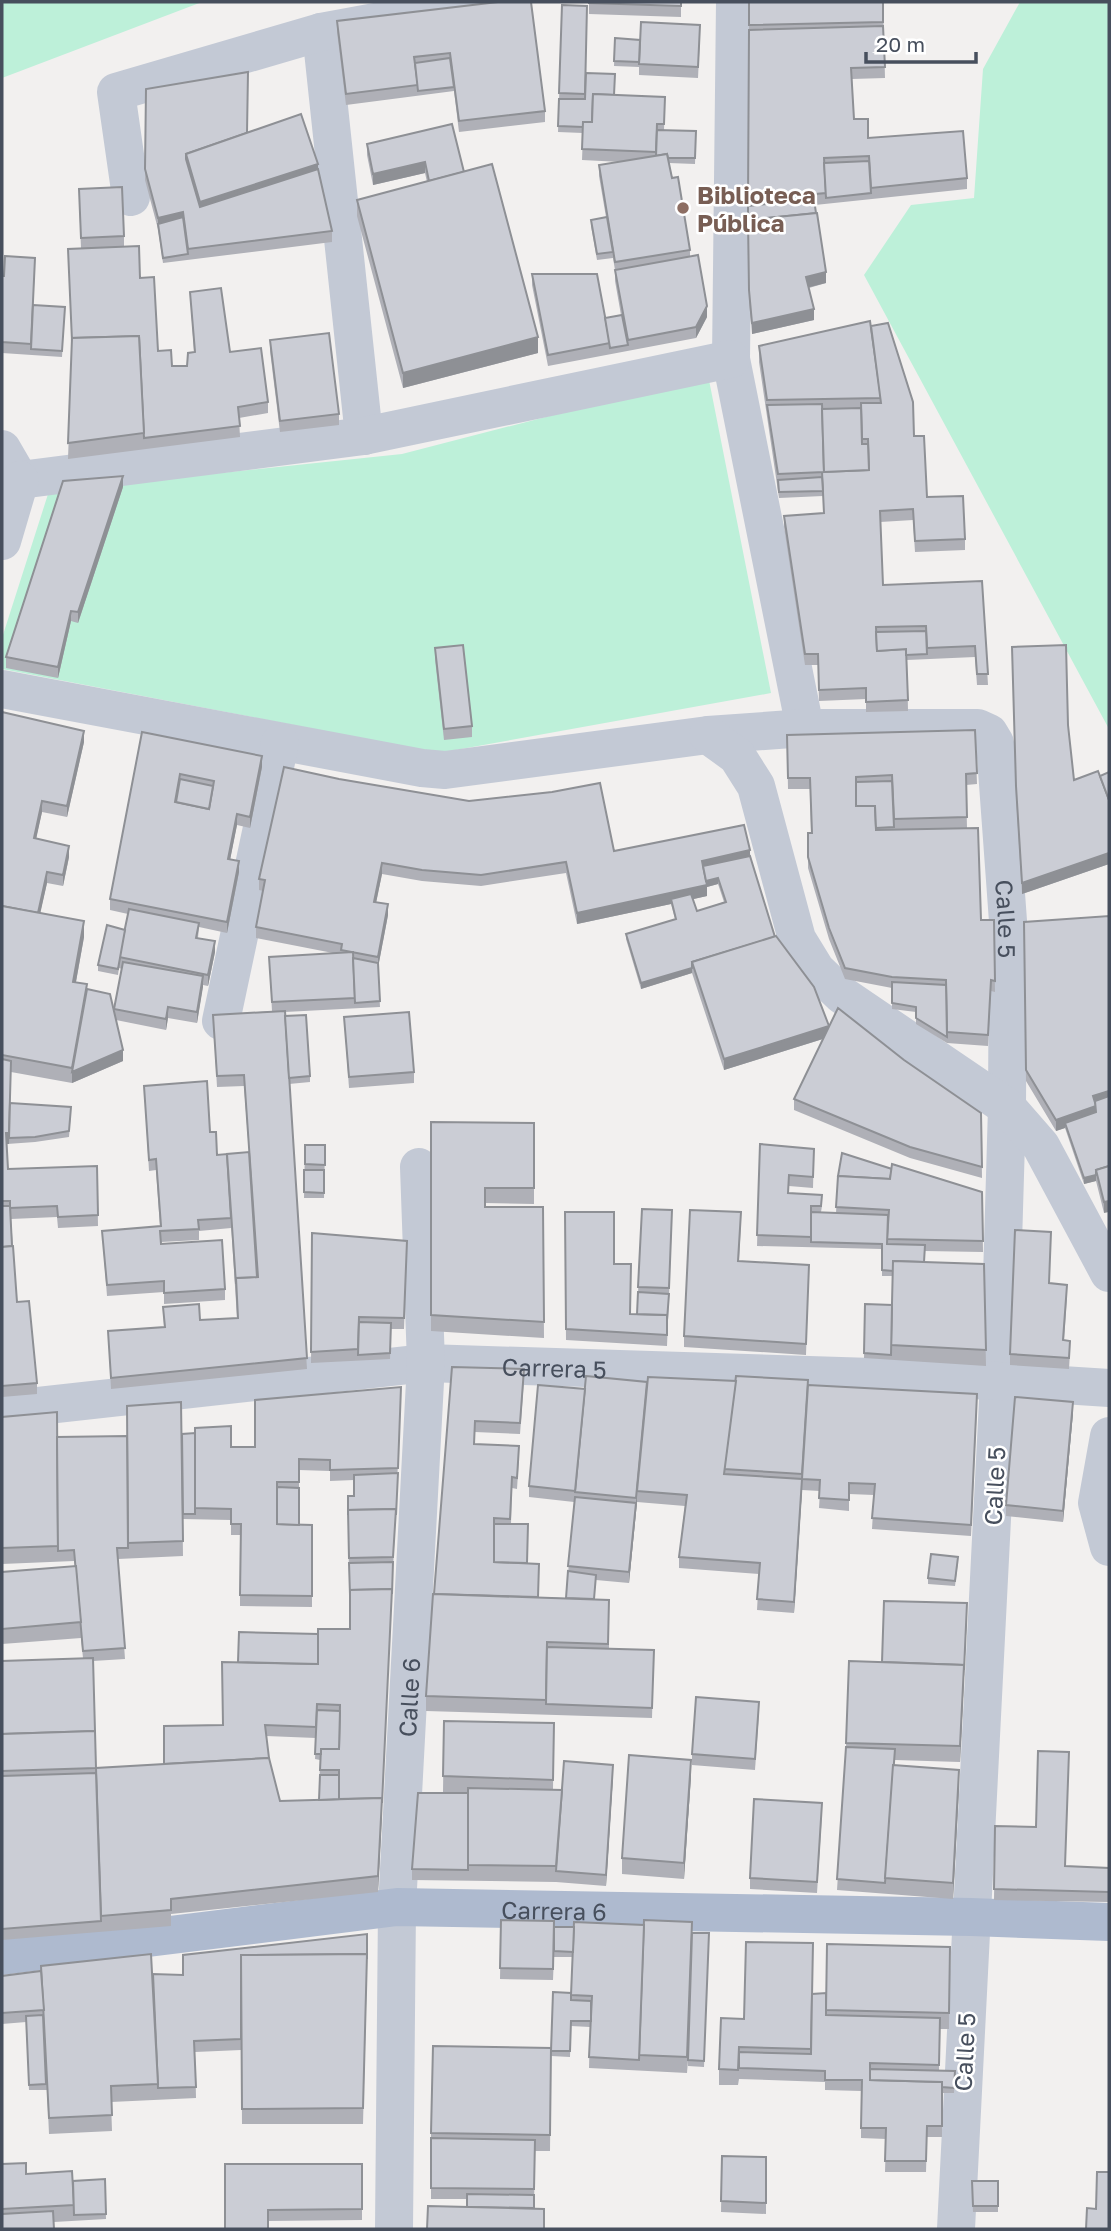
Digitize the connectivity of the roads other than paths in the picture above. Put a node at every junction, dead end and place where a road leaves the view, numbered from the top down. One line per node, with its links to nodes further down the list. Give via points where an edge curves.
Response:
1 (483, 2): 3 (street)
2 (735, 2): 5 (street)
3 (321, 32): 4 (street, via 117,92); 6 (street)
4 (131, 197)
5 (731, 359): 6 (street); 10 (street)
6 (363, 436): 7 (street)
7 (11, 464): 8 (street)
8 (2, 541)
9 (2, 689): 12 (street)
10 (805, 728): 11 (street); 14 (street, Calle 5, via 978,728 989,733 995,743 1007,921)
11 (708, 735): 12 (street, via 445,770); 14 (street, via 737,756 756,786 797,939 816,970 842,995)
12 (280, 743): 13 (street)
13 (221, 1021)
14 (1007, 1107): 16 (street, via 1041,1146); 18 (street, Calle 5)
15 (419, 1167): 17 (street, Calle 6)
16 (1109, 1273)
17 (426, 1363): 18 (street, Carrera 5); 20 (street, Carrera 5); 23 (street, Calle 6)
18 (999, 1381): 19 (street, Carrera 5); 24 (street, Calle 5)
19 (1109, 1388)
20 (2, 1410)
21 (1109, 1436): 22 (street, via 1097,1503)
22 (1109, 1547)
23 (397, 1907): 24 (main road, Carrera 6); 26 (main road, Carrera 6); 27 (street, Calle 6)
24 (971, 1917): 25 (main road, Carrera 6); 28 (street, Calle 5)
25 (1109, 1922)
26 (2, 1956)
27 (394, 2229)
28 (956, 2229)

